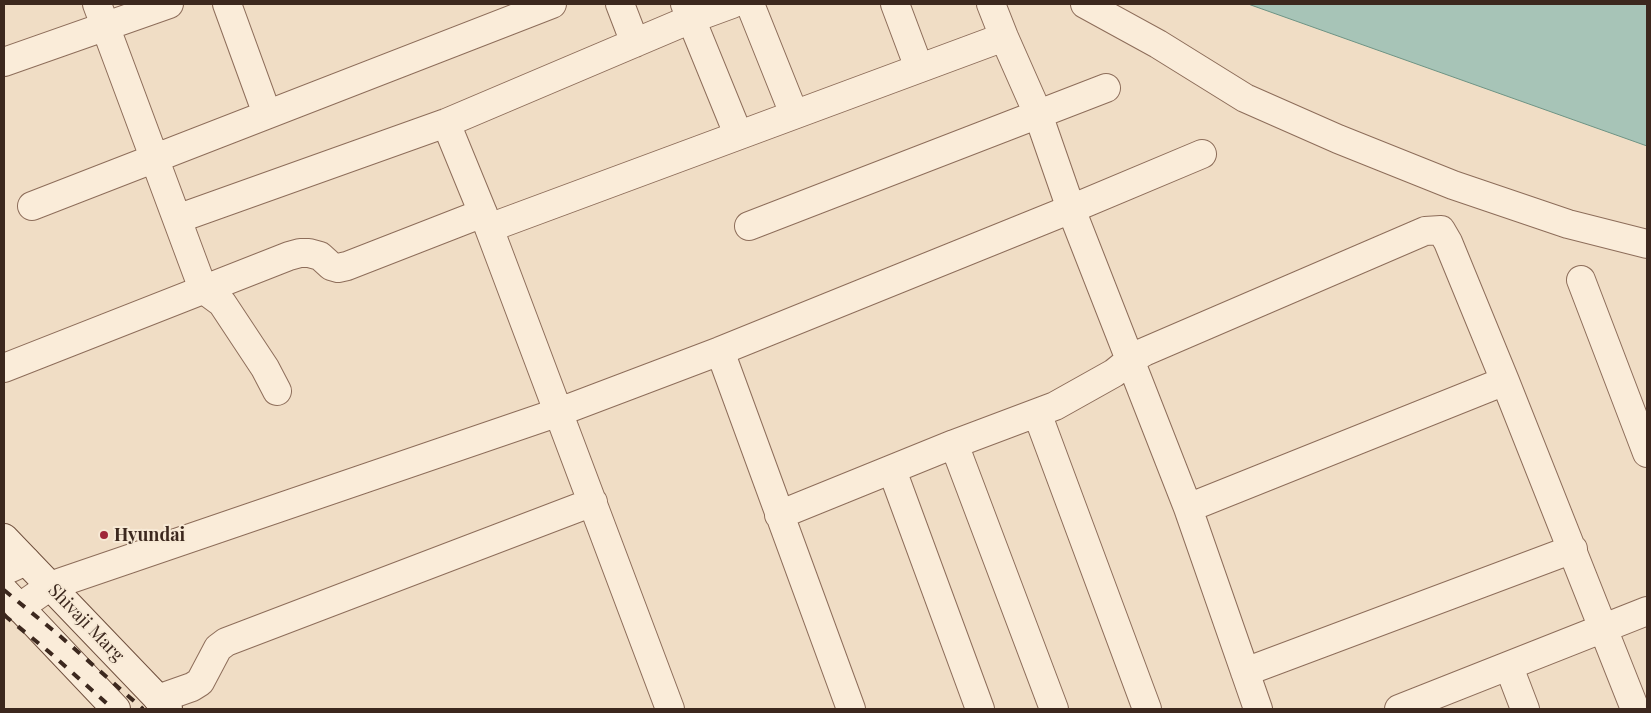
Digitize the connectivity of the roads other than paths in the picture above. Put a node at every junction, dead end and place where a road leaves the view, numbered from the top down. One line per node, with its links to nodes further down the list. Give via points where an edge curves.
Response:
1 (169, 4): 11 (street)
2 (227, 4): 17 (street)
3 (552, 4): 17 (street)
4 (620, 4): 13 (street)
5 (732, 4): 10 (street)
6 (750, 4): 18 (street)
7 (895, 4): 15 (street)
8 (991, 4): 12 (street)
9 (1085, 4): 29 (street, via 1245,98 1338,139 1453,185 1568,224)
10 (688, 12): 13 (street); 21 (street)
11 (101, 14): 14 (street); 23 (street)
12 (1004, 37): 15 (street); 19 (street)
13 (635, 43): 20 (street)
14 (4, 62)
15 (919, 68): 18 (street)
16 (1106, 88): 19 (street)
17 (267, 114): 23 (street)
18 (794, 114): 21 (street)
19 (1038, 114): 25 (street); 28 (street)
20 (446, 123): 26 (street); 27 (street)
21 (738, 134): 27 (street)
22 (1202, 154): 25 (street)
23 (155, 158): 24 (street); 26 (street)
24 (32, 206)
25 (1072, 209): 32 (street); 33 (street)
26 (177, 219): 31 (street)
27 (486, 220): 31 (street, via 347,266 338,268 320,256 300,253); 37 (street)
28 (749, 226)
29 (1647, 244)
30 (1581, 280): 40 (street)
31 (202, 289): 34 (street); 36 (street, via 222,303)
32 (720, 351): 37 (street); 44 (street)
33 (1130, 360): 35 (street, via 1425,231 1440,230 1448,242); 38 (street, via 1114,373); 43 (street)
34 (4, 368)
35 (1505, 381): 43 (street); 46 (street)
36 (277, 391)
37 (559, 412): 42 (street); 48 (street)
38 (1037, 413): 39 (street); 60 (street)
39 (954, 444): 41 (street); 59 (street)
40 (1647, 453)
41 (892, 470): 44 (street); 58 (street)
42 (593, 502): 54 (street, via 226,642 218,648 200,682); 56 (street)
43 (1188, 508): 53 (street)
44 (779, 515): 57 (street)
45 (4, 538): 47 (street, Shivaji Marg)
46 (1572, 549): 51 (street); 53 (street)
47 (15, 566): 48 (street, Shivaji Marg)
48 (50, 586): 49 (street); 54 (street, Shivaji Marg)
49 (12, 599): 55 (street)
50 (1647, 611): 51 (street)
51 (1604, 629): 52 (street); 64 (street)
52 (1509, 667): 62 (street); 63 (street)
53 (1245, 672): 61 (street)
54 (163, 704)
55 (116, 709)
56 (670, 709)
57 (851, 709)
58 (980, 709)
59 (1054, 709)
60 (1147, 709)
61 (1258, 709)
62 (1400, 709)
63 (1525, 709)
64 (1635, 709)

